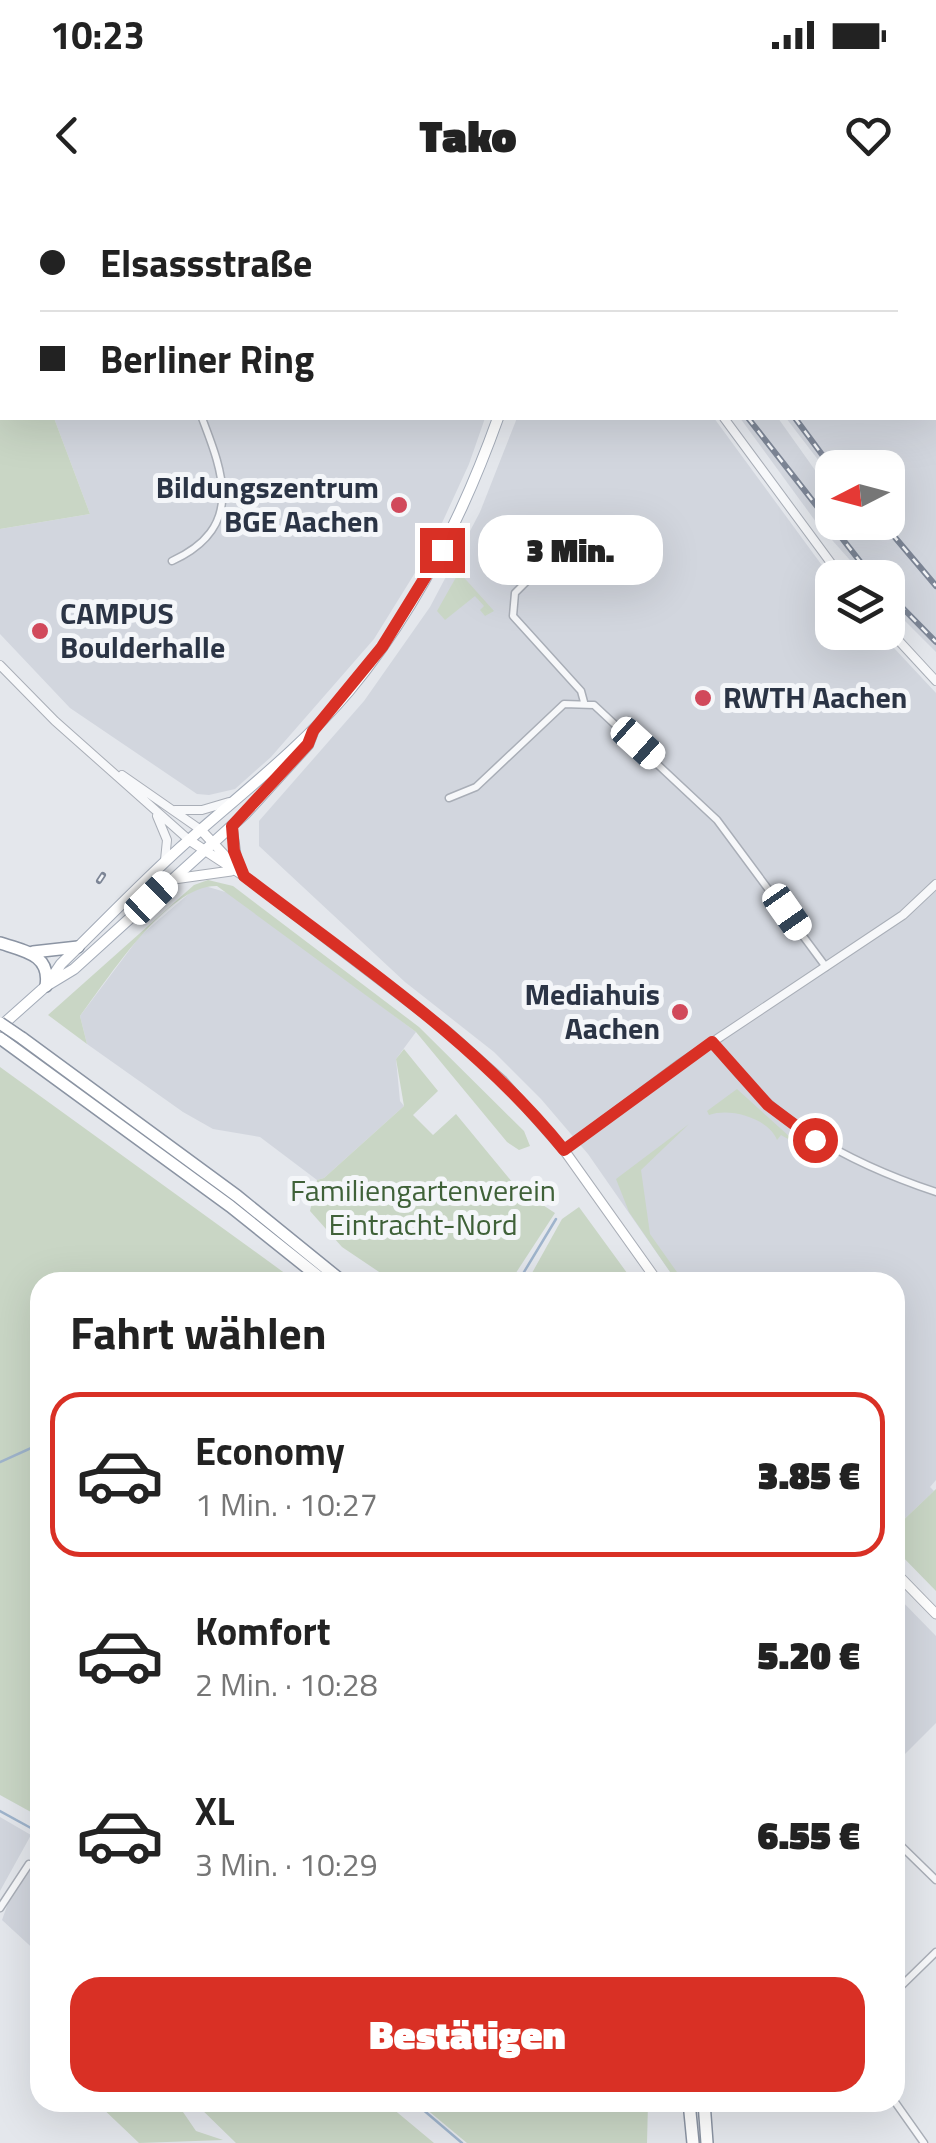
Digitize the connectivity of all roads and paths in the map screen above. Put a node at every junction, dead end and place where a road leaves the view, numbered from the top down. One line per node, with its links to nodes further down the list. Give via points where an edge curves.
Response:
1 (203, 420): 6 (street, via 226,482 224,502 194,551)
2 (497, 420): 11 (main road, via 464,506 414,598)
3 (725, 420): 5 (street)
4 (554, 554): 10 (street, via 514,593 513,616)
5 (829, 560)
6 (172, 562)
7 (905, 647): 9 (street)
8 (0, 665): 12 (street)
9 (936, 681)
10 (584, 702): 14 (street, via 564,704 476,787); 29 (street, via 617,724 716,820)
11 (313, 731): 13 (main road); 17 (main road)
12 (99, 760): 15 (street); 16 (street)
13 (239, 798): 15 (street); 18 (main road)
14 (449, 798)
15 (175, 810): 18 (street)
16 (156, 812): 19 (street); 22 (street, via 167,840)
17 (232, 826): 20 (main road); 23 (main road)
18 (201, 830): 19 (main road); 20 (main road)
19 (189, 840): 21 (main road); 22 (main road)
20 (214, 841): 21 (main road); 23 (main road)
21 (202, 850): 23 (main road); 24 (main road)
22 (164, 864): 27 (main road)
23 (235, 868): 24 (main road); 35 (main road, via 446,1030)
24 (171, 879): 30 (main road, via 74,969)
25 (936, 884): 29 (street)
26 (0, 943): 28 (highway)
27 (78, 948): 28 (highway); 30 (main road)
28 (28, 952): 30 (highway, via 47,968)
29 (826, 967): 33 (street)
30 (46, 986): 31 (main road)
31 (0, 1025): 34 (highway, bridge)
32 (0, 1038): 34 (highway)
33 (712, 1042): 35 (street); 36 (street, via 801,1132 847,1158)
34 (17, 1043): 37 (highway); 38 (highway, via 237,1196)
35 (564, 1150): 39 (main road)
36 (936, 1192)
37 (312, 1272)
38 (331, 1272)
39 (651, 1272)
40 (905, 1582): 41 (main road)
41 (936, 1614)
42 (905, 1850): 44 (street)
43 (28, 1864): 45 (street)
44 (936, 1880)
45 (0, 1908)
46 (936, 1952): 47 (street)
47 (905, 1982)
48 (690, 2112): 51 (highway)
49 (705, 2112): 52 (highway)
50 (902, 2112): 53 (street)
51 (693, 2143)
52 (707, 2143)
53 (924, 2143)

